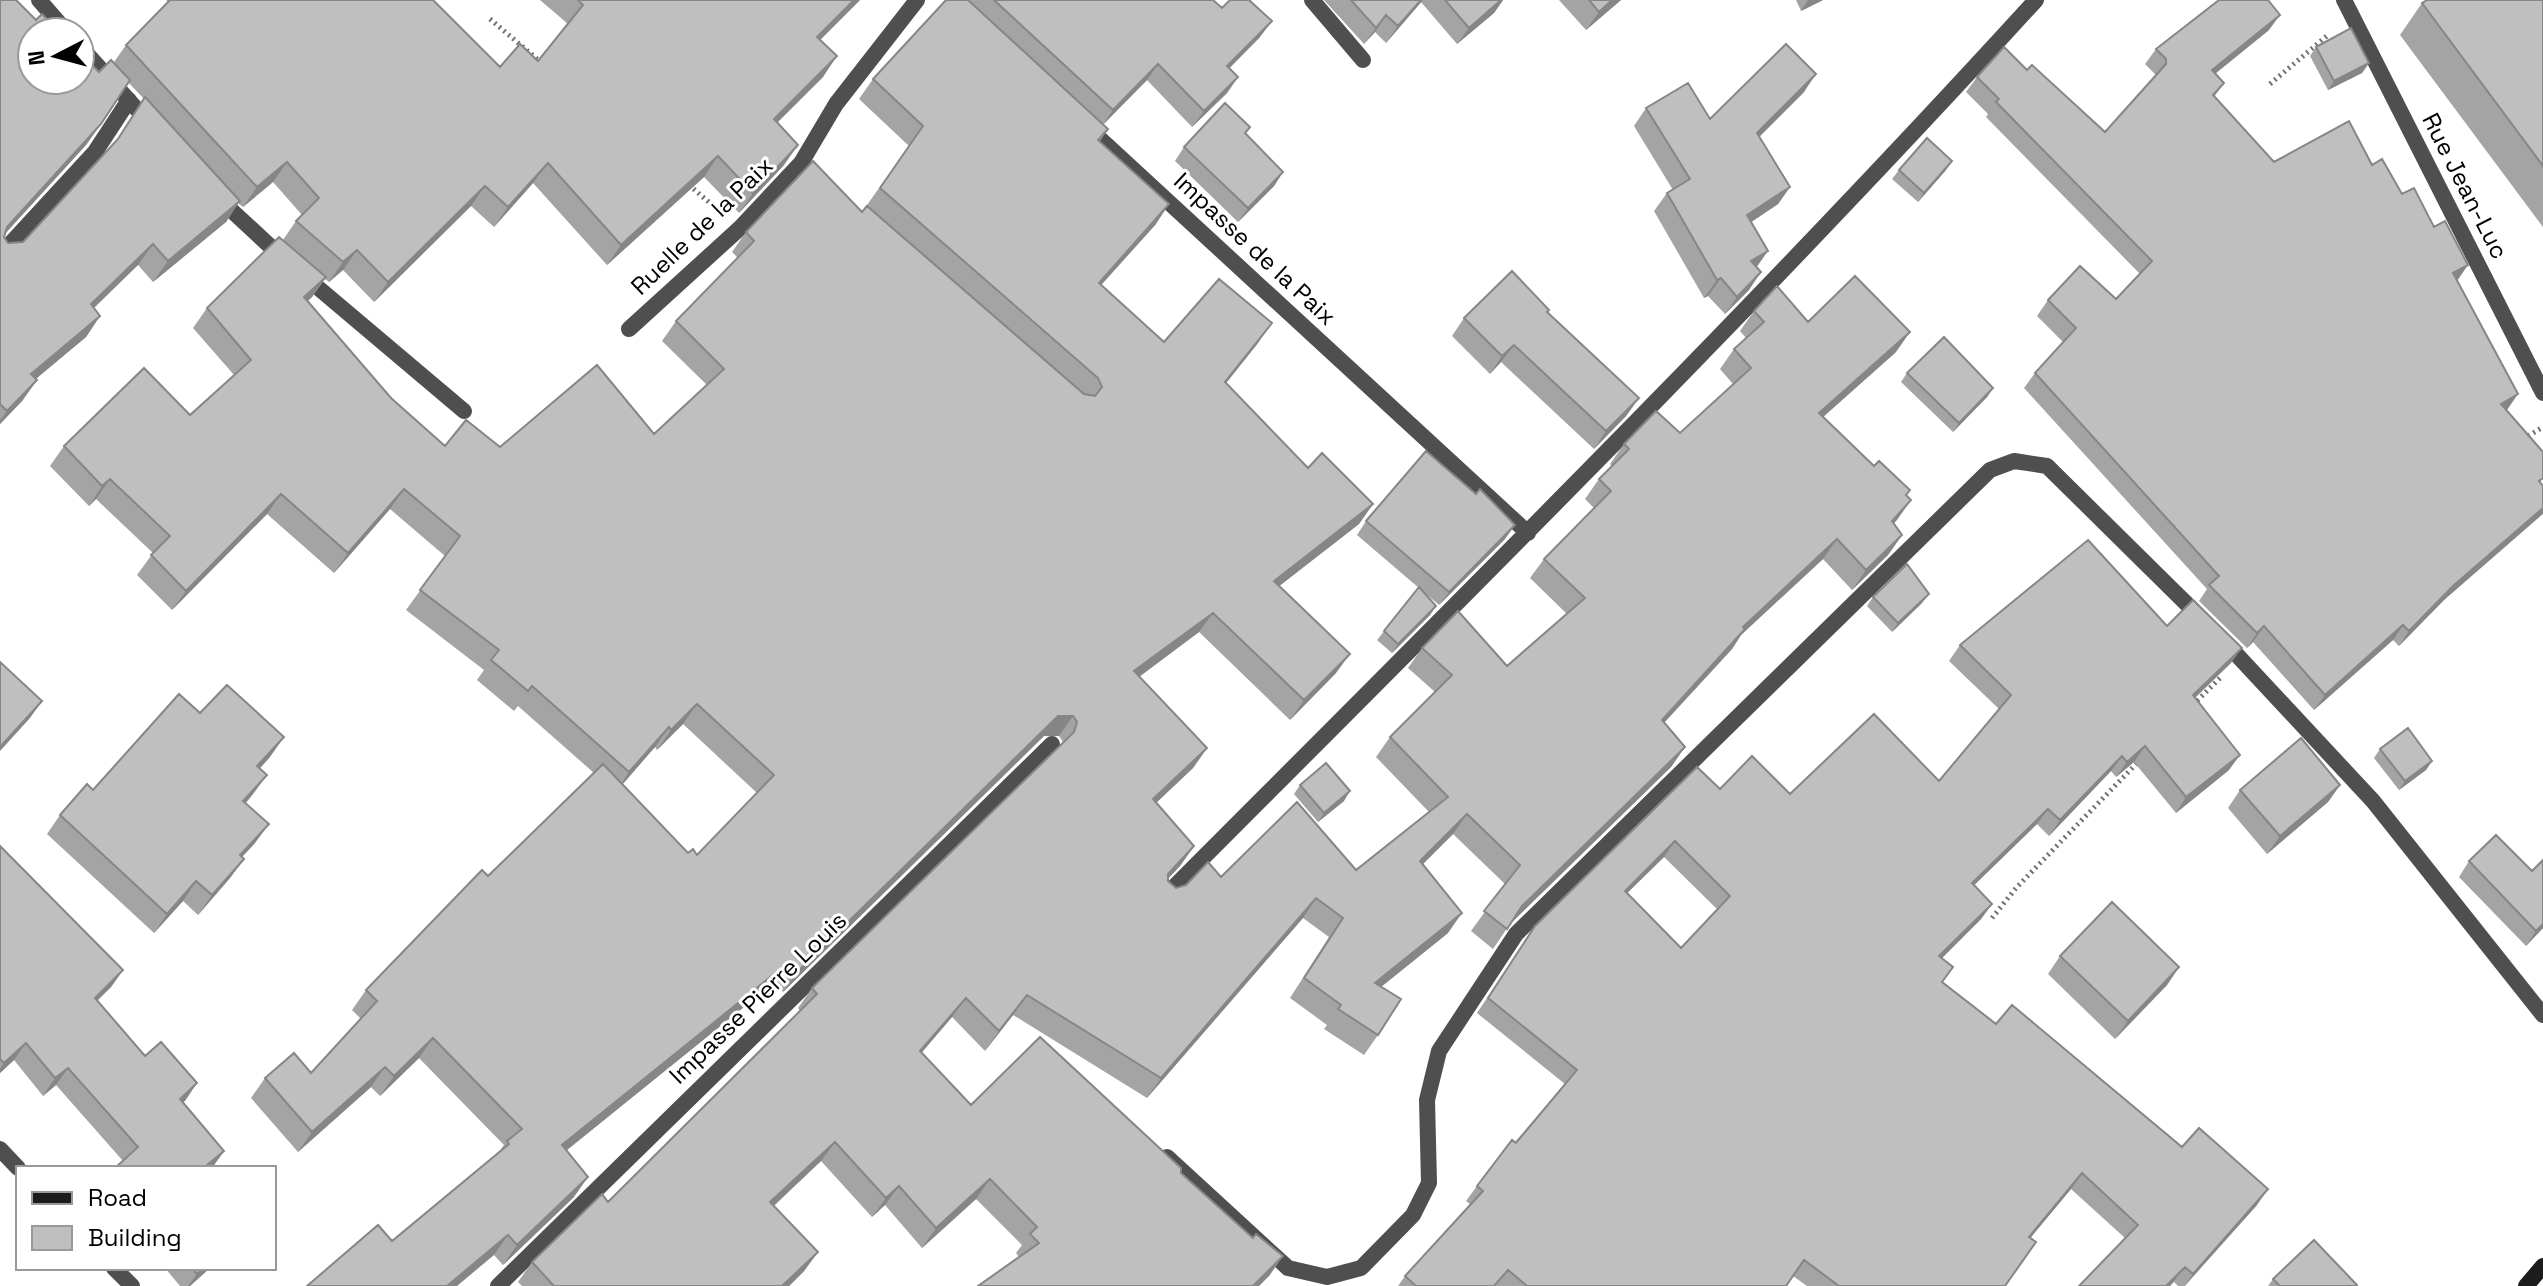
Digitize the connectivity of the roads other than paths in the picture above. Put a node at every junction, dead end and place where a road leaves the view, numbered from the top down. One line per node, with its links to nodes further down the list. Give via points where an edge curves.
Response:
1 (39, 0): 6 (street)
2 (917, 0): 14 (street, Ruelle de la Paix, via 836,104 807,169)
3 (1312, 0): 7 (street)
4 (2036, 0): 17 (street, via 1881,171)
5 (2344, 0): 15 (street, Rue Jean-Luc)
6 (53, 16)
7 (1363, 60)
8 (96, 64): 9 (street)
9 (129, 100): 11 (street); 13 (street, via 95,152)
10 (1076, 117): 17 (street, Impasse de la Paix)
11 (159, 133)
12 (210, 188): 16 (street, via 240,221)
13 (0, 255)
14 (629, 329)
15 (2543, 393)
16 (464, 411)
17 (1528, 533): 19 (street)
18 (1052, 744): 27 (street, Impasse Pierre Louis)
19 (1164, 897)
20 (2543, 1015): 22 (street, via 2373,801 2240,657 2047,466 2014,461 1990,470 1516,934 1439,1051 1427,1100 1429,1183 1413,1215 1361,1268 1327,1277 1288,1268)
21 (0, 1150): 23 (street)
22 (1167, 1157)
23 (16, 1166)
24 (2543, 1266): 28 (street)
25 (116, 1270): 26 (street)
26 (132, 1286)
27 (498, 1286)
28 (2526, 1286)

